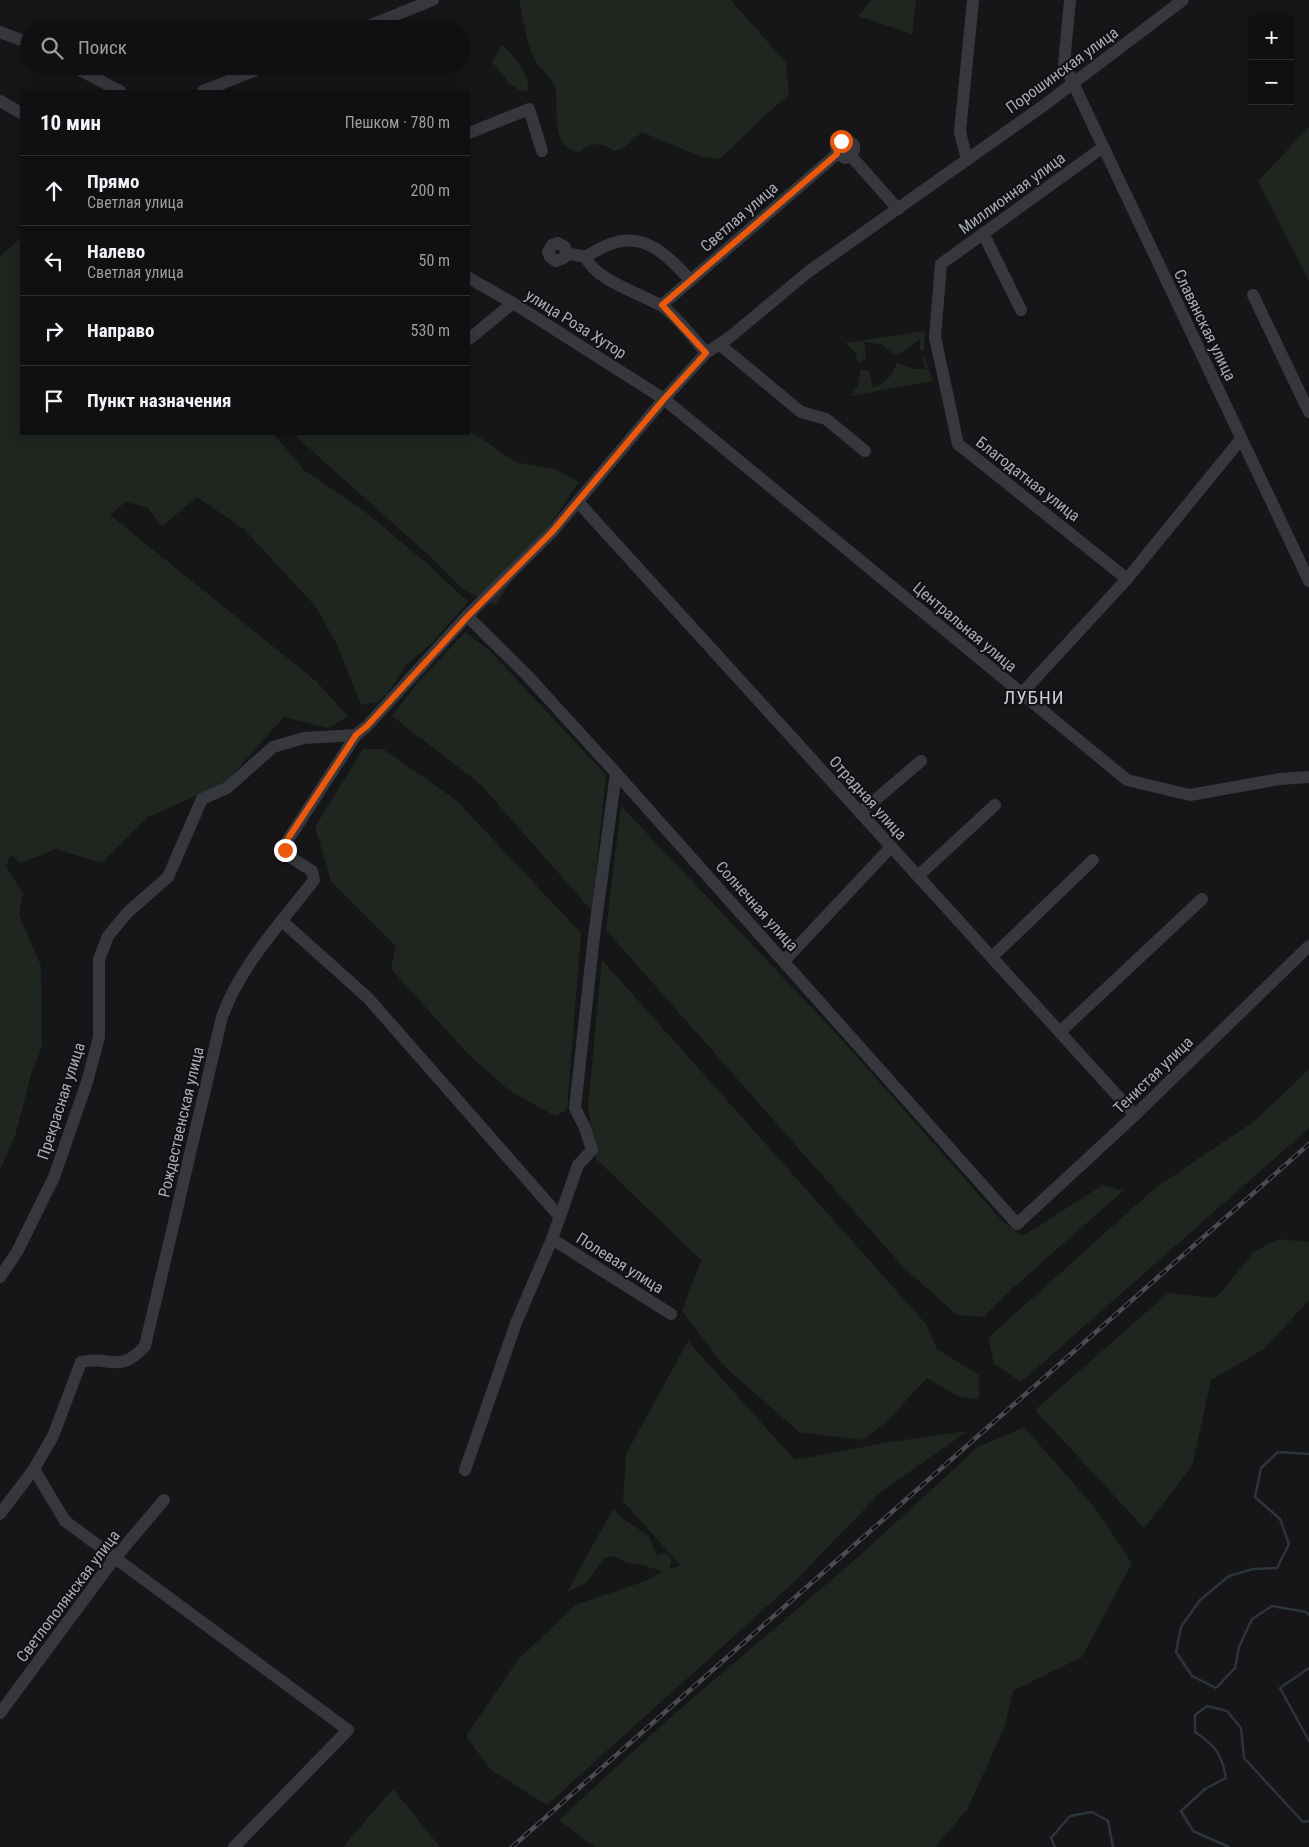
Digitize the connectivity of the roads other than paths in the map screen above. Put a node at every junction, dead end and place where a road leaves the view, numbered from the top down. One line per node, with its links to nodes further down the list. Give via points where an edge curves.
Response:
1 (433, 0): 5 (street)
2 (973, 0): 18 (street, via 960,132)
3 (1070, 0): 10 (street, Славянская улица, via 1064,64)
4 (1183, 0): 10 (street, Порошинская улица)
5 (383, 20)
6 (0, 32): 7 (street)
7 (20, 40)
8 (89, 75): 11 (street)
9 (243, 75): 12 (street)
10 (1072, 83): 16 (street, Славянская улица); 18 (street, Порошинская улица)
11 (118, 90)
12 (206, 90)
13 (0, 101): 14 (street)
14 (20, 111)
15 (470, 133): 17 (street, via 529,109)
16 (1102, 148): 20 (street, Миллионная улица); 35 (street, Славянская улица)
17 (542, 151)
18 (964, 163): 19 (street, Порошинская улица)
19 (898, 209): 25 (street, Светлая улица, via 851,156 844,158 837,154); 31 (street, Порошинская улица, via 808,272)
20 (984, 235): 23 (street, Миллионная улица); 29 (street)
21 (566, 253): 22 (street)
22 (586, 257): 25 (street, via 615,244 641,240 658,250); 28 (street, via 595,270)
23 (941, 264): 38 (street, Благодатная улица, via 935,337 958,444)
24 (470, 279): 27 (street, улица Роза Хутор)
25 (690, 280): 28 (street, Светлая улица)
26 (1253, 295): 34 (street)
27 (513, 303): 30 (street); 33 (street, улица Роза Хутор)
28 (662, 305): 32 (street)
29 (1021, 310)
30 (470, 338)
31 (720, 345): 32 (street, Порошинская улица); 36 (street, via 801,412 826,419)
32 (706, 353): 33 (street, Порошинская улица)
33 (664, 399): 37 (street, Порошинская улица); 41 (street, Центральная улица)
34 (1309, 412)
35 (1241, 439): 38 (street); 39 (street, Славянская улица)
36 (865, 451)
37 (578, 502): 40 (street, Порошинская улица); 47 (street, Отрадная улица)
38 (1128, 579): 41 (street)
39 (1309, 581)
40 (468, 616): 42 (street, Порошинская улица); 44 (street, Солнечная улица)
41 (1021, 694): 45 (street, Центральная улица, via 1126,780 1190,795)
42 (356, 735): 51 (street, Порошинская улица, via 284,846 287,855 312,871); 62 (street, Прекрасная улица, via 304,738 273,747 227,788 207,797 199,804 168,877 128,912 108,936 99,958 99,1037 87,1082 54,1177 17,1252)
43 (921, 761): 47 (street)
44 (616, 773): 56 (street, Солнечная улица); 59 (street, via 574,1108 592,1150 578,1165)
45 (1309, 777)
46 (995, 806): 50 (street)
47 (860, 813): 48 (street, Отрадная улица)
48 (891, 847): 50 (street, Отрадная улица); 56 (street)
49 (1093, 860): 55 (street)
50 (918, 876): 55 (street, Отрадная улица)
51 (314, 880): 53 (street, Рождественская улица)
52 (1202, 899): 57 (street)
53 (282, 921): 59 (street, via 368,998); 64 (street, Рождественская улица, via 244,971 222,1017 145,1346 124,1363 81,1362 53,1436)
54 (1309, 946): 58 (street, Тенистая улица)
55 (993, 956): 57 (street, Отрадная улица)
56 (784, 961): 60 (street, Солнечная улица)
57 (1061, 1030): 58 (street, Отрадная улица)
58 (1135, 1114): 60 (street, Тенистая улица)
59 (560, 1217): 61 (street)
60 (1017, 1224)
61 (552, 1239): 63 (street, Полевая улица); 65 (street, via 516,1323)
62 (0, 1277)
63 (670, 1314)
64 (34, 1469): 67 (street); 68 (street, via 65,1521)
65 (465, 1470)
66 (164, 1500): 68 (street, Светлополянская улица)
67 (0, 1514)
68 (114, 1559): 69 (street, Светлополянская улица); 70 (street, via 348,1730)
69 (0, 1713)
70 (234, 1847)

